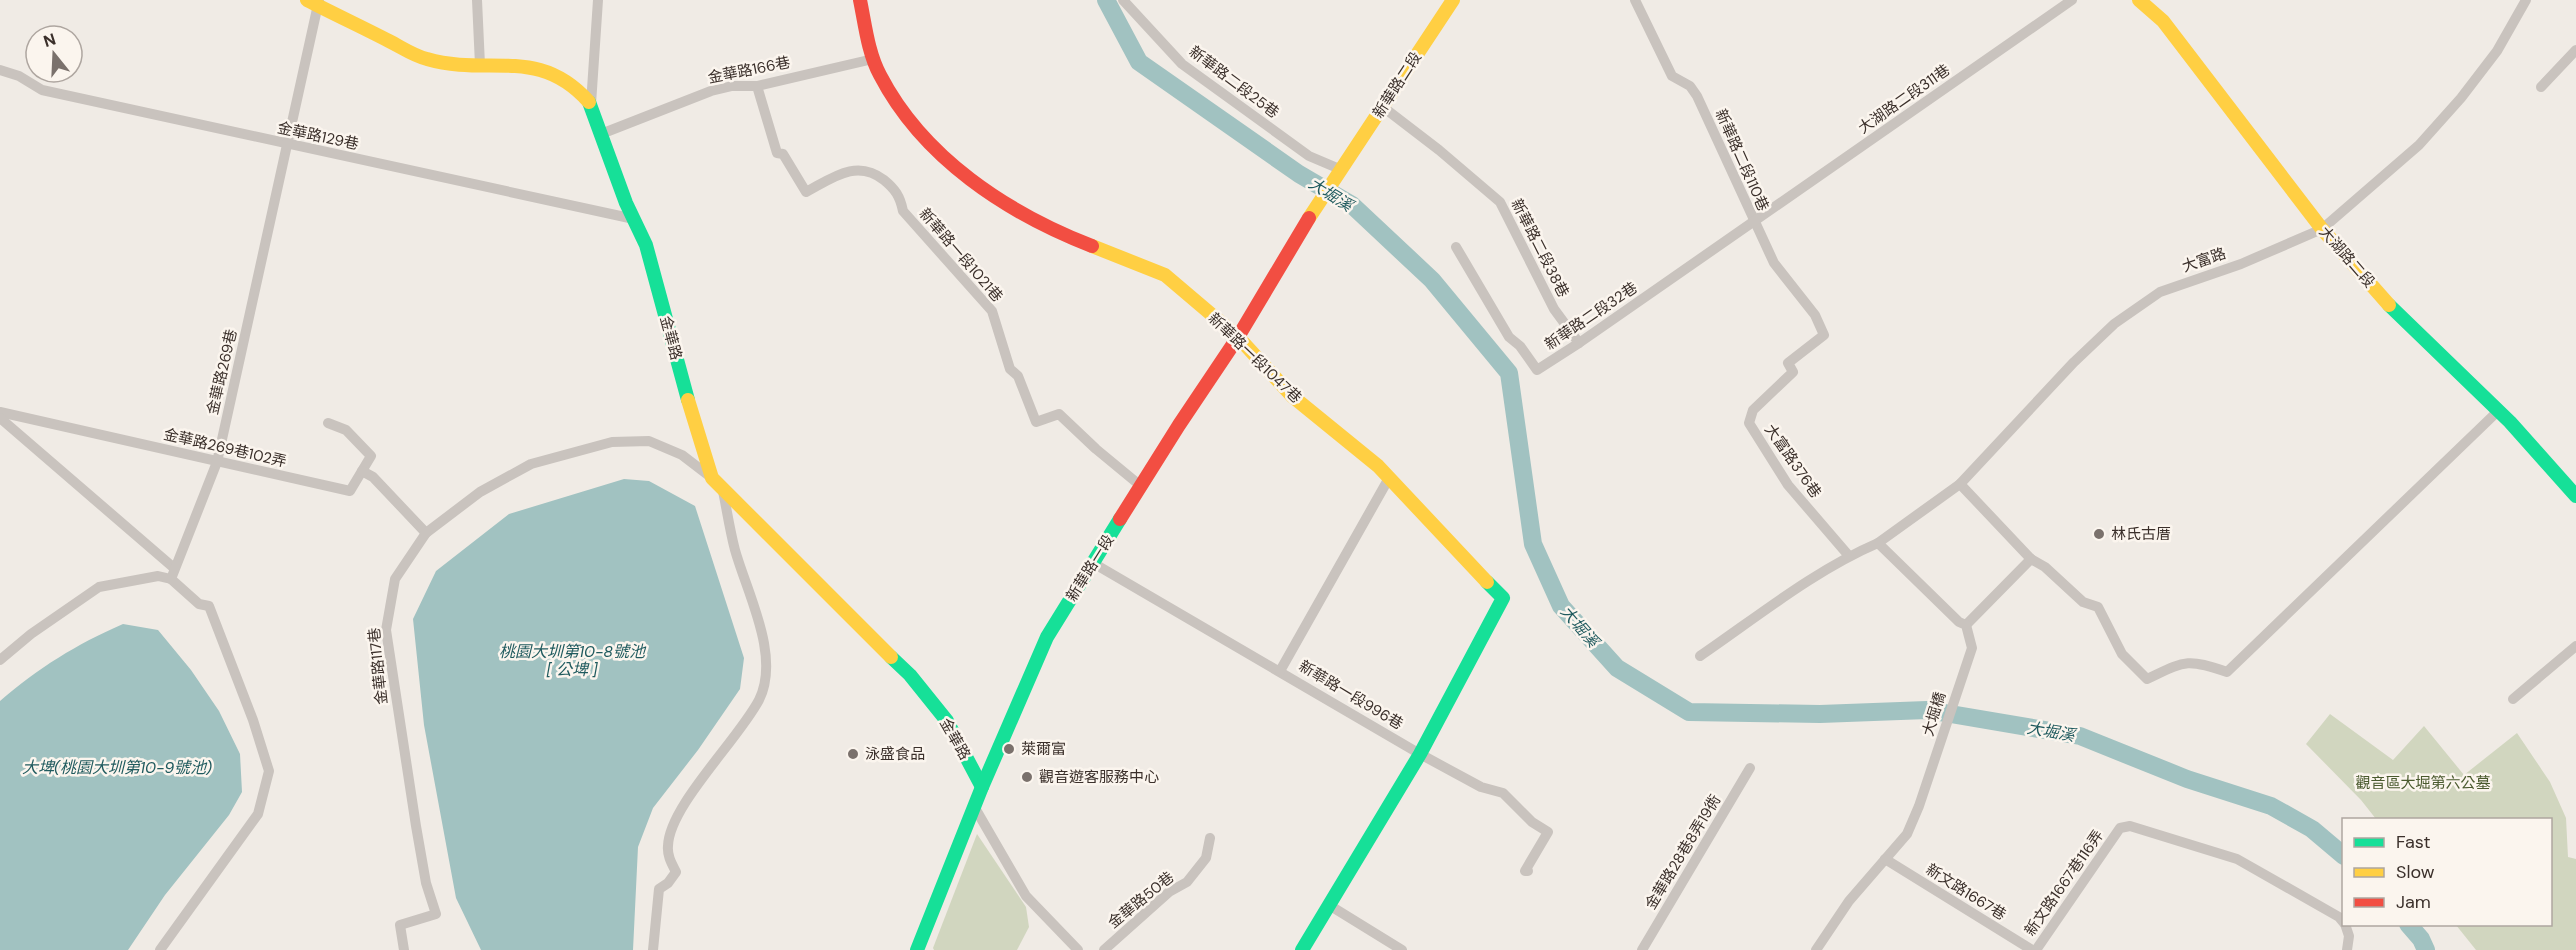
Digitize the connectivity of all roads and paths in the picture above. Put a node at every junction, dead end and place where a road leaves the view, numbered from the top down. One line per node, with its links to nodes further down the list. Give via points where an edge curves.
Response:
1 (477, 0): 13 (street)
2 (598, 0): 17 (street)
3 (860, 0): 12 (street, 新華路一段1047巷)
4 (1123, 0): 21 (street, 新華路二段25巷, via 1182,64 1309,156)
5 (1453, 0): 18 (street, 新華路二段)
6 (1635, 0): 24 (street, 新華路二段110巷, via 1672,76 1690,86 1697,96)
7 (2072, 0): 24 (street, 大湖路二段311巷)
8 (2139, 0): 25 (street, 大湖路二段, via 2163,21)
9 (2526, 0): 25 (street, 大富路, via 2497,51 2461,99 2419,145)
10 (314, 2): 13 (street, 金華路, via 425,59); 20 (street, 金華路269巷)
11 (2576, 50): 16 (street)
12 (873, 59): 15 (street, 金華路166巷); 28 (street, 新華路一段1047巷, via 898,105 958,170 1018,213 1052,231 1165,275)
13 (480, 65): 17 (street, 金華路, via 512,64 555,74 575,86)
14 (0, 70): 20 (street, 金華路129巷, via 42,90)
15 (757, 86): 19 (street, 金華路166巷, via 711,91); 39 (street, 新華路一段1021巷, via 777,153 792,165 806,192 830,177 859,170 878,176 898,192 903,211 992,311 1010,369 1018,376 1036,422 1059,414)
16 (2541, 87)
17 (591, 104): 19 (street, 金華路)
18 (1383, 107): 21 (street, 新華路二段); 29 (street, 新華路二段38巷, via 1500,202 1554,309)
19 (601, 134): 23 (street, 金華路)
20 (288, 145): 23 (street, 金華路129巷); 34 (street, 金華路269巷)
21 (1342, 170): 22 (street, 新華路二段)
22 (1313, 213): 28 (street, 新華路一段)
23 (634, 219): 36 (street, 金華路, via 646,245)
24 (1754, 222): 27 (street, 新華路二段110巷, via 1774,263 1815,315); 29 (street, 新華路二段32巷)
25 (2322, 229): 30 (street, 大湖路二段, via 2391,307); 38 (street, 大富路, via 2241,264 2160,292 2123,317 2074,362)
26 (1456, 247): 29 (street, 新華路二段32巷, via 1509,337 1537,370)
27 (1824, 335): 44 (street, 大富路376巷, via 1788,363 1793,372 1754,410 1749,423 1788,485)
28 (1238, 337): 37 (street, 新華路一段1047巷, via 1292,396); 39 (street, 新華路一段)
29 (1579, 343)
30 (2498, 411): 41 (street, 大湖路二段); 45 (street, via 2226,672 2198,662 2180,664 2147,679 2122,654 2098,607 2083,602)
31 (0, 412): 34 (street, 金華路269巷102弄)
32 (0, 418): 47 (street)
33 (328, 423): 35 (street, via 346,430 371,456)
34 (217, 462): 35 (street, 金華路269巷102弄, via 350,491); 47 (street, 金華路269巷)
35 (362, 471): 42 (street, via 373,477)
36 (712, 478): 40 (street, 金華路); 42 (street, 金華路117巷, via 682,454 649,441 612,442 531,464 480,492)
37 (1389, 478): 52 (street); 54 (street, 新華路一段1047巷, via 1503,598)
38 (1960, 484): 43 (street, 大富路); 45 (street)
39 (1142, 487): 46 (street, 新華路一段)
40 (723, 492): 56 (street, 金華路, via 910,675 947,721); 66 (street, via 735,549 761,631 766,677 759,699 681,808 671,828 669,857 676,872 659,889)
41 (2576, 496)
42 (426, 533): 65 (street, 金華路117巷, via 395,579 386,630 426,883 436,914 400,925)
43 (1878, 543): 44 (street, 大富路); 48 (street)
44 (1849, 556): 50 (street, 大富路)
45 (2031, 559): 48 (street)
46 (1093, 563): 52 (street, 新華路一段996巷); 56 (street, 新華路一段, via 1047,637)
47 (173, 574): 51 (street, via 99,587); 64 (street, via 198,604 208,606 269,771 258,814)
48 (1966, 625): 59 (street, 大堀橋, via 1972,648 1938,752 1907,834)
49 (2576, 646): 53 (street)
50 (1700, 656)
51 (0, 660)
52 (1280, 671): 54 (street, 新華路一段996巷)
53 (2513, 699)
54 (1420, 754): 60 (street, 新華路一段996巷, via 1481,787 1503,793 1548,832); 61 (street)
55 (1750, 768): 72 (street, 金華路28巷8弄19衖)
56 (982, 787): 57 (street, 新華路一段)
57 (975, 808): 67 (street, 新華路一段); 68 (street, via 1026,896)
58 (1210, 838): 69 (street, 金華路50巷, via 1206,858 1187,882 1169,892)
59 (1885, 860): 73 (street, 大堀橋, via 1849,901); 74 (street, 新文路1667巷)
60 (1528, 871)
61 (1329, 905): 70 (street); 71 (street)
62 (2342, 921): 74 (street, 新文路1667巷116弄, via 2237,859 2130,826 2120,828)
63 (2345, 926): 75 (street, 新文路1667巷116弄)
64 (160, 950)
65 (404, 950)
66 (653, 950)
67 (916, 950)
68 (1078, 950)
69 (1104, 950)
70 (1302, 950)
71 (1402, 950)
72 (1642, 950)
73 (1816, 950)
74 (2034, 950)
75 (2348, 950)

